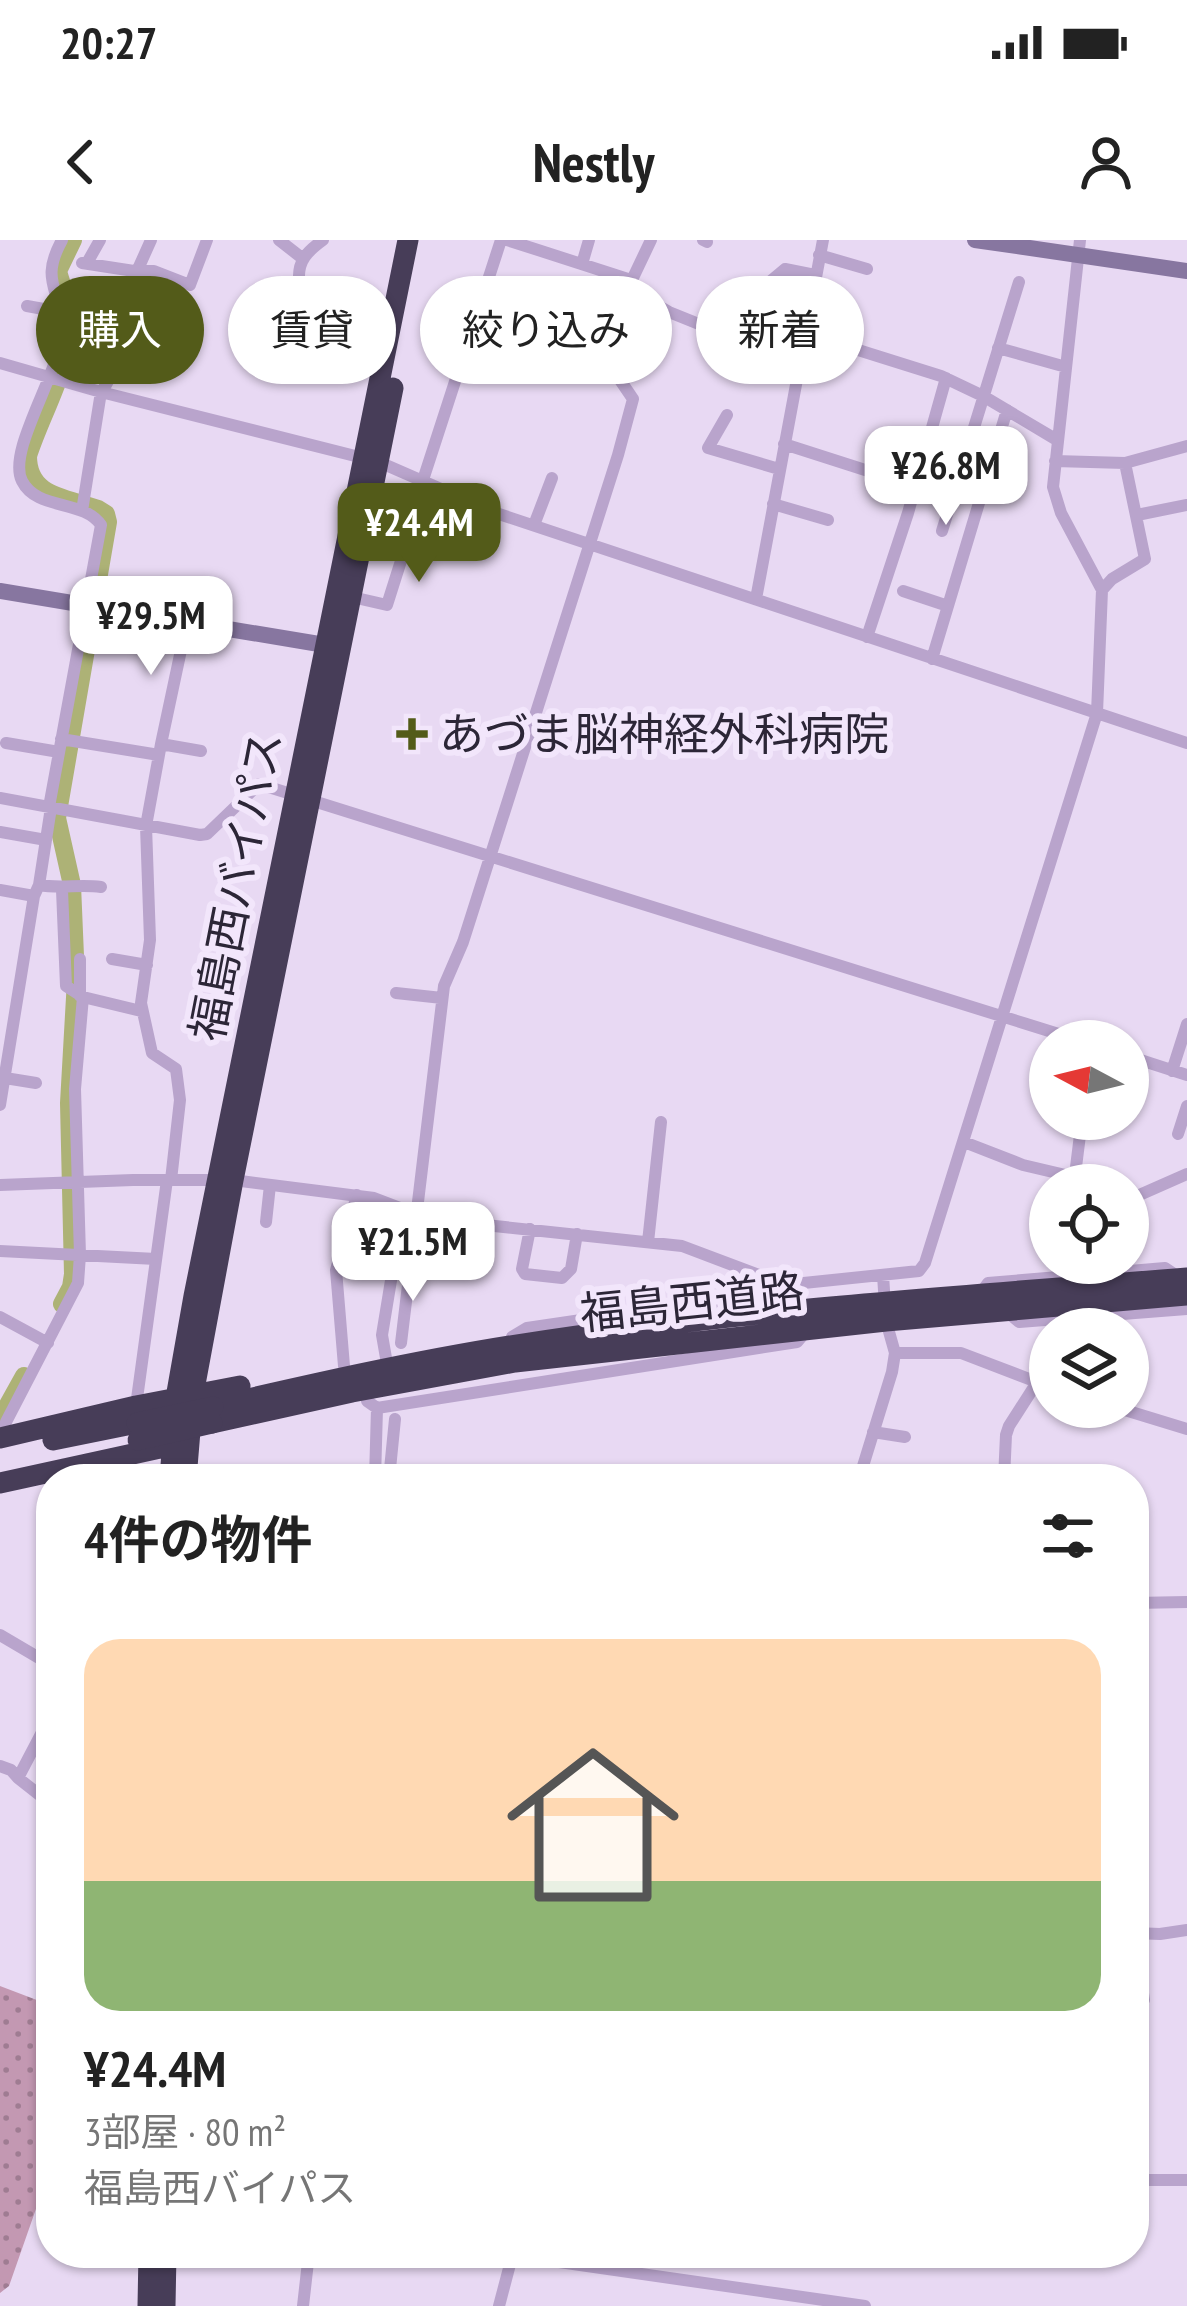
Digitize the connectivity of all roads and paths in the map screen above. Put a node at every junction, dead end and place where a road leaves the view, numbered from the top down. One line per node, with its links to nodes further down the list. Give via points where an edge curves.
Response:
1 (62, 240): 22 (street)
2 (100, 240): 19 (street, via 85,263)
3 (152, 240): 19 (street)
4 (207, 240): 19 (street, via 190,285)
5 (279, 240): 16 (street)
6 (323, 240): 16 (street)
7 (408, 240): 29 (highway, 福島西バイパス)
8 (422, 240): 51 (highway, 福島西バイパス)
9 (504, 240): 17 (street); 56 (street)
10 (590, 240): 17 (street)
11 (651, 240): 26 (street)
12 (824, 240): 15 (street)
13 (975, 240): 14 (street)
14 (1079, 247): 20 (street); 35 (street)
15 (819, 255): 18 (street); 21 (street)
16 (302, 258): 24 (street)
17 (582, 264): 25 (street)
18 (867, 269)
19 (136, 270): 23 (street)
20 (1187, 271)
21 (815, 275): 27 (street, via 785,269)
22 (52, 276)
23 (133, 276)
24 (298, 276)
25 (610, 276)
26 (633, 276)
27 (777, 276)
28 (1019, 282): 32 (street)
29 (396, 301)
30 (27, 306): 31 (street)
31 (36, 308)
32 (998, 348): 35 (street); 45 (street)
33 (864, 356): 37 (street)
34 (0, 363): 36 (street)
35 (1066, 367): 48 (street)
36 (36, 372)
37 (946, 378): 45 (street); 57 (street)
38 (53, 384): 61 (street, via 18,472 36,496)
39 (77, 384): 44 (street)
40 (108, 384): 44 (street)
41 (382, 384): 51 (highway, 福島西バイパス)
42 (623, 384): 69 (street, via 633,399)
43 (795, 384): 49 (street)
44 (101, 392): 51 (street); 61 (street)
45 (983, 396): 46 (street); 58 (street)
46 (1007, 410): 48 (street); 62 (street)
47 (727, 415): 54 (street, via 708,448)
48 (1057, 440): 52 (street)
49 (784, 444): 54 (street); 57 (street)
50 (1187, 446): 53 (street)
51 (371, 460): 56 (street); 73 (highway, 福島西バイパス); 79 (highway, 福島西バイパス)
52 (1054, 461): 53 (street); 70 (street, via 1061,513)
53 (1125, 463): 64 (street)
54 (779, 469): 59 (street)
55 (551, 478): 66 (street)
56 (424, 481): 63 (street); 73 (street, via 388,605)
57 (915, 486): 78 (street)
58 (951, 503): 62 (street); 67 (street)
59 (773, 504): 65 (street); 74 (street)
60 (1187, 505): 64 (street)
61 (83, 506): 75 (street, via 100,525)
62 (976, 512): 76 (street)
63 (496, 513): 66 (street); 68 (street)
64 (1137, 515): 70 (street, via 1145,559)
65 (828, 520)
66 (534, 525): 69 (street)
67 (942, 531)
68 (478, 541)
69 (588, 543): 74 (street); 93 (street)
70 (1102, 590): 81 (street)
71 (0, 591): 75 (street)
72 (903, 592): 76 (street)
73 (352, 597): 79 (highway, 福島西バイパス)
74 (756, 599): 78 (street)
75 (88, 606): 77 (street); 83 (street)
76 (948, 606): 80 (street)
77 (187, 622): 79 (street); 85 (street)
78 (867, 637): 80 (street)
79 (334, 646): 87 (highway, 福島西バイパス)
80 (932, 658): 81 (street)
81 (1097, 713): 84 (street); 105 (street)
82 (6, 743): 83 (street)
83 (66, 743): 85 (street); 89 (street)
84 (1187, 743)
85 (160, 749): 86 (street); 90 (street)
86 (201, 751)
87 (303, 797): 90 (street, via 259,784 207,834); 93 (street); 122 (highway, 福島西バイパス)
88 (0, 798): 89 (street)
89 (56, 809): 90 (street); 92 (street)
90 (146, 826): 100 (street)
91 (0, 832): 92 (street)
92 (46, 840): 97 (street)
93 (490, 858): 103 (street); 105 (street)
94 (101, 887): 95 (street)
95 (69, 888): 97 (street); 101 (street, via 66,986)
96 (0, 890): 97 (street)
97 (36, 890): 108 (street)
98 (80, 959): 101 (street)
99 (112, 959): 100 (street)
100 (147, 965): 104 (street)
101 (78, 994): 104 (street); 123 (street)
102 (396, 994): 103 (street)
103 (442, 998): 128 (street)
104 (141, 1011): 121 (street, via 152,1053 176,1069)
105 (1002, 1016): 107 (street); 118 (street)
106 (1187, 1024): 110 (street)
107 (1029, 1025)
108 (5, 1045): 112 (street)
109 (1149, 1063): 110 (street)
110 (1172, 1071): 111 (street)
111 (1187, 1075)
112 (4, 1078): 113 (street); 114 (street)
113 (36, 1083)
114 (0, 1105)
115 (1187, 1106): 117 (street)
116 (662, 1122): 133 (street)
117 (1178, 1134)
118 (964, 1142): 119 (street); 138 (street, via 926,1263)
119 (1029, 1167)
120 (1187, 1174): 126 (street)
121 (169, 1180): 122 (street); 123 (street); 136 (street)
122 (225, 1180): 125 (street); 160 (highway, 福島西バイパス)
123 (72, 1182): 124 (street); 135 (street)
124 (0, 1185)
125 (270, 1185): 127 (street); 129 (street)
126 (1149, 1191)
127 (357, 1195): 128 (street); 156 (street, via 336,1270)
128 (416, 1214): 130 (street); 131 (street)
129 (266, 1222)
130 (530, 1229): 132 (street); 132 (street, via 522,1269 555,1279 571,1269)
131 (414, 1230): 154 (street); 154 (street, via 398,1238 382,1335)
132 (577, 1234): 133 (street)
133 (648, 1242): 138 (street, via 794,1284)
134 (0, 1251): 135 (street)
135 (74, 1256): 136 (street); 152 (street, via 78,1283)
136 (156, 1259): 163 (street)
137 (1149, 1268): 140 (street, via 1166,1268)
138 (883, 1275): 144 (street)
139 (1029, 1277): 141 (street, via 988,1283)
140 (1185, 1284): 141 (highway, 福島西道路); 143 (highway, 福島西道路)
141 (979, 1296): 144 (highway, 福島西道路)
142 (1187, 1309): 146 (street)
143 (1006, 1311): 144 (highway, 福島西道路); 148 (street)
144 (886, 1312): 145 (highway, 福島西道路); 150 (highway, 福島西道路); 155 (street)
145 (780, 1313): 149 (highway, 福島西道路); 151 (street, via 754,1302 649,1310 526,1328)
146 (1149, 1314)
147 (0, 1317): 152 (street)
148 (1029, 1322)
149 (660, 1326): 151 (highway, via 630,1320); 160 (highway, 福島西道路)
150 (808, 1328): 153 (highway, 福島西道路); 158 (street, via 797,1342)
151 (512, 1337): 154 (highway)
152 (45, 1341): 167 (street)
153 (694, 1341): 158 (highway); 160 (highway, 福島西道路, via 352,1392)
154 (394, 1351): 156 (highway)
155 (895, 1353): 157 (street, via 961,1353); 165 (street)
156 (344, 1366): 160 (highway)
157 (1029, 1379)
158 (372, 1404): 168 (highway); 173 (street)
159 (1029, 1405): 176 (street, via 1006,1435)
160 (198, 1406): 163 (highway, 福島西道路, bridge); 163 (highway); 168 (highway, 福島西バイパス)
161 (1149, 1417): 164 (street)
162 (394, 1419): 174 (street)
163 (137, 1423): 167 (highway); 169 (highway, 福島西道路); 177 (highway, 福島西道路)
164 (1187, 1429)
165 (873, 1432): 166 (street); 175 (street)
166 (904, 1437)
167 (0, 1438)
168 (180, 1444): 170 (highway); 171 (highway, 福島西バイパス); 172 (highway, 福島西バイパス)
169 (0, 1452)
170 (88, 1464)
171 (174, 1464)
172 (183, 1464)
173 (374, 1464)
174 (390, 1464)
175 (863, 1464)
176 (1005, 1464)
177 (0, 1470)
178 (36, 1475): 179 (highway)
179 (0, 1483)
180 (1149, 1603): 181 (street)
181 (1187, 1603)
182 (0, 1635): 183 (street)
183 (36, 1656)
184 (36, 1744): 186 (street)
185 (0, 1766): 186 (street)
186 (18, 1778): 187 (street)
187 (36, 1792)
188 (1187, 1930): 189 (street)
189 (1149, 1934)
190 (1149, 2180): 191 (street)
191 (1187, 2180)
192 (149, 2268): 197 (highway)
193 (166, 2268): 198 (highway)
194 (308, 2268): 199 (street)
195 (510, 2268): 200 (street)
196 (608, 2268): 201 (street)
197 (148, 2306)
198 (165, 2306)
199 (303, 2306)
200 (500, 2306)
201 (865, 2306)

